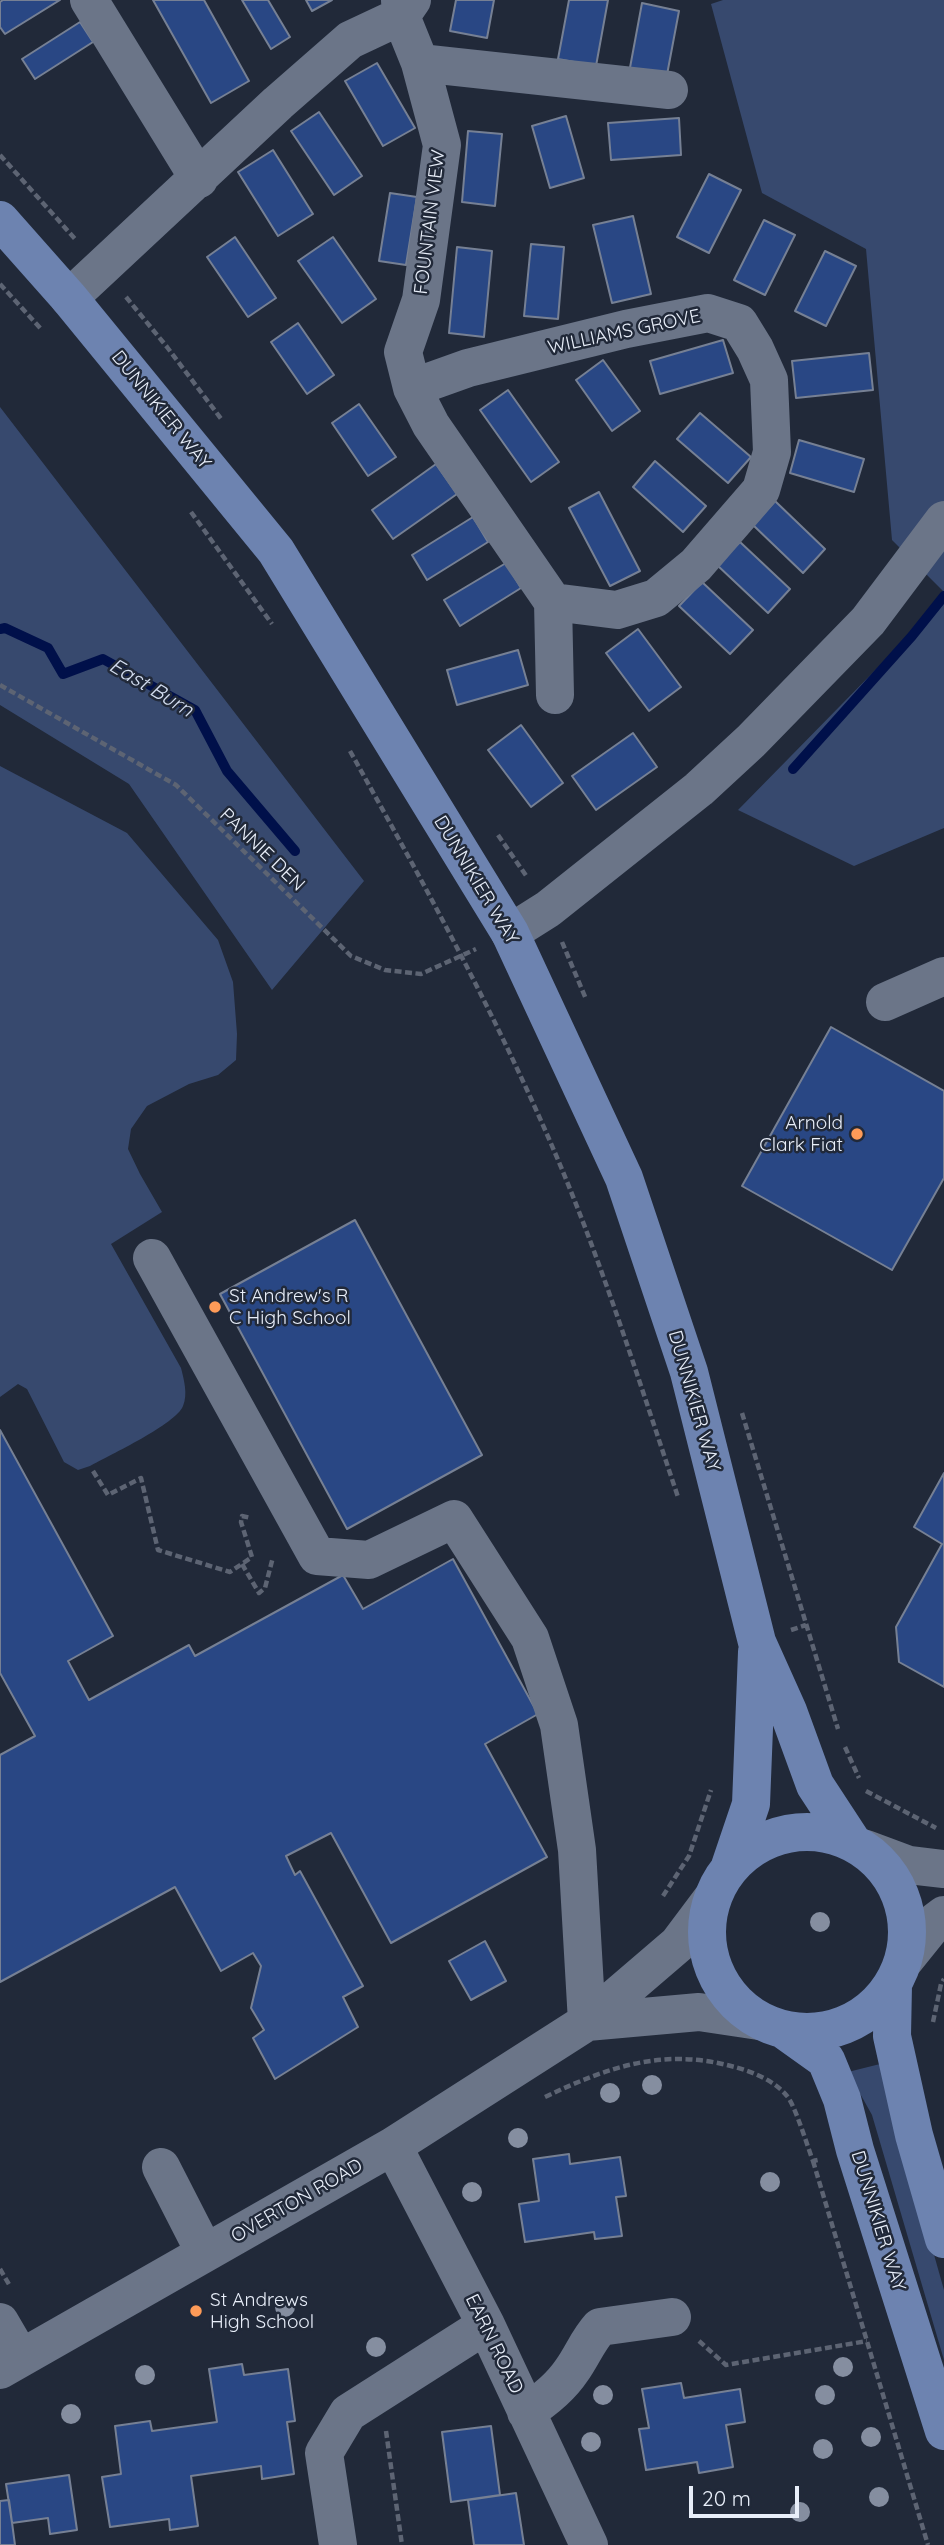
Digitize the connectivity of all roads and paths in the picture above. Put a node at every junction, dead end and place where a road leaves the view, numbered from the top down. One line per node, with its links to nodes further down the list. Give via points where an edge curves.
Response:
1 (89, 0): 5 (street)
2 (405, 5): 3 (street, FOUNTAIN VIEW); 5 (street, via 349,40)
3 (419, 63): 4 (street); 10 (street, FOUNTAIN VIEW, via 442,145 421,300 403,352)
4 (669, 89)
5 (199, 179): 8 (street)
6 (0, 220): 8 (main road, DUNNIKIER WAY)
7 (0, 284): 9 (path)
8 (69, 298): 18 (main road, DUNNIKIER WAY, via 276,551)
9 (46, 334)
10 (412, 388): 13 (street, via 431,425); 13 (street, WILLIAMS GROVE, via 468,368 626,329 708,313 738,323 769,380 772,452 761,491 696,565 656,598 617,610)
11 (190, 510): 14 (path)
12 (944, 520): 18 (street, via 868,621 751,741 667,815 548,909)
13 (553, 602): 16 (street)
14 (277, 632)
15 (0, 685): 19 (path, PANNIE DEN, via 176,785 351,956 385,970 421,974)
16 (555, 695)
17 (346, 743): 19 (path)
18 (510, 933): 19 (path, PANNIE DEN); 27 (main road, DUNNIKIER WAY, via 624,1178 689,1372)
19 (462, 955): 24 (path, via 561,1166 607,1283)
20 (944, 976): 21 (street)
21 (885, 1002)
22 (152, 1258): 25 (street)
23 (93, 1471): 26 (path, via 108,1495 141,1478 158,1550 230,1572)
24 (681, 1506)
25 (282, 1531): 26 (path, via 243,1516 252,1556); 26 (path, via 265,1588 259,1593); 39 (street, via 317,1556 369,1560 454,1519 530,1638 559,1725 577,1850)
26 (242, 1564)
27 (757, 1642): 31 (main road, DUNNIKIER WAY, via 815,1784); 32 (main road, DUNNIKIER WAY, via 751,1804)
28 (842, 1739): 30 (path, via 864,1790)
29 (714, 1782): 34 (path, via 689,1856)
30 (944, 1832)
31 (858, 1845): 32 (main road, via 819,1831 786,1833 755,1845); 33 (street, via 909,1865); 37 (main road, via 888,1871 902,1899 908,1930)
32 (730, 1866): 35 (main road)
33 (944, 1869)
34 (660, 1900)
35 (711, 1900): 39 (street, OVERTON ROAD, via 678,1944); 41 (main road, via 706,1928 709,1956 719,1982 737,2004)
36 (944, 1915): 37 (street)
37 (898, 1973): 41 (main road, via 872,2009 846,2025 816,2033); 47 (main road, via 892,2036)
38 (944, 1979): 40 (path)
39 (587, 2022): 41 (street, OVERTON ROAD, via 699,2012); 43 (street, OVERTON ROAD)
40 (932, 2025)
41 (772, 2026): 44 (main road, DUNNIKIER WAY, via 826,2060)
42 (534, 2103): 45 (path, via 584,2078 656,2058 703,2059 756,2073 788,2097)
43 (393, 2146): 48 (street, OVERTON ROAD); 51 (street, EARN ROAD)
44 (855, 2150): 45 (path); 56 (main road, DUNNIKIER WAY)
45 (813, 2161): 52 (path)
46 (161, 2167): 48 (street)
47 (944, 2239)
48 (205, 2253): 53 (street, OVERTON ROAD)
49 (672, 2317): 52 (path, via 726,2365); 55 (street, via 600,2327 552,2395)
50 (0, 2322): 53 (street)
51 (486, 2325): 54 (street); 55 (street, EARN ROAD)
52 (867, 2341): 60 (path)
53 (11, 2364)
54 (380, 2392): 57 (street, via 348,2413 324,2453); 58 (path)
55 (526, 2412): 59 (street, EARN ROAD)
56 (944, 2431)
57 (338, 2545)
58 (402, 2545)
59 (589, 2545)
60 (928, 2545)

